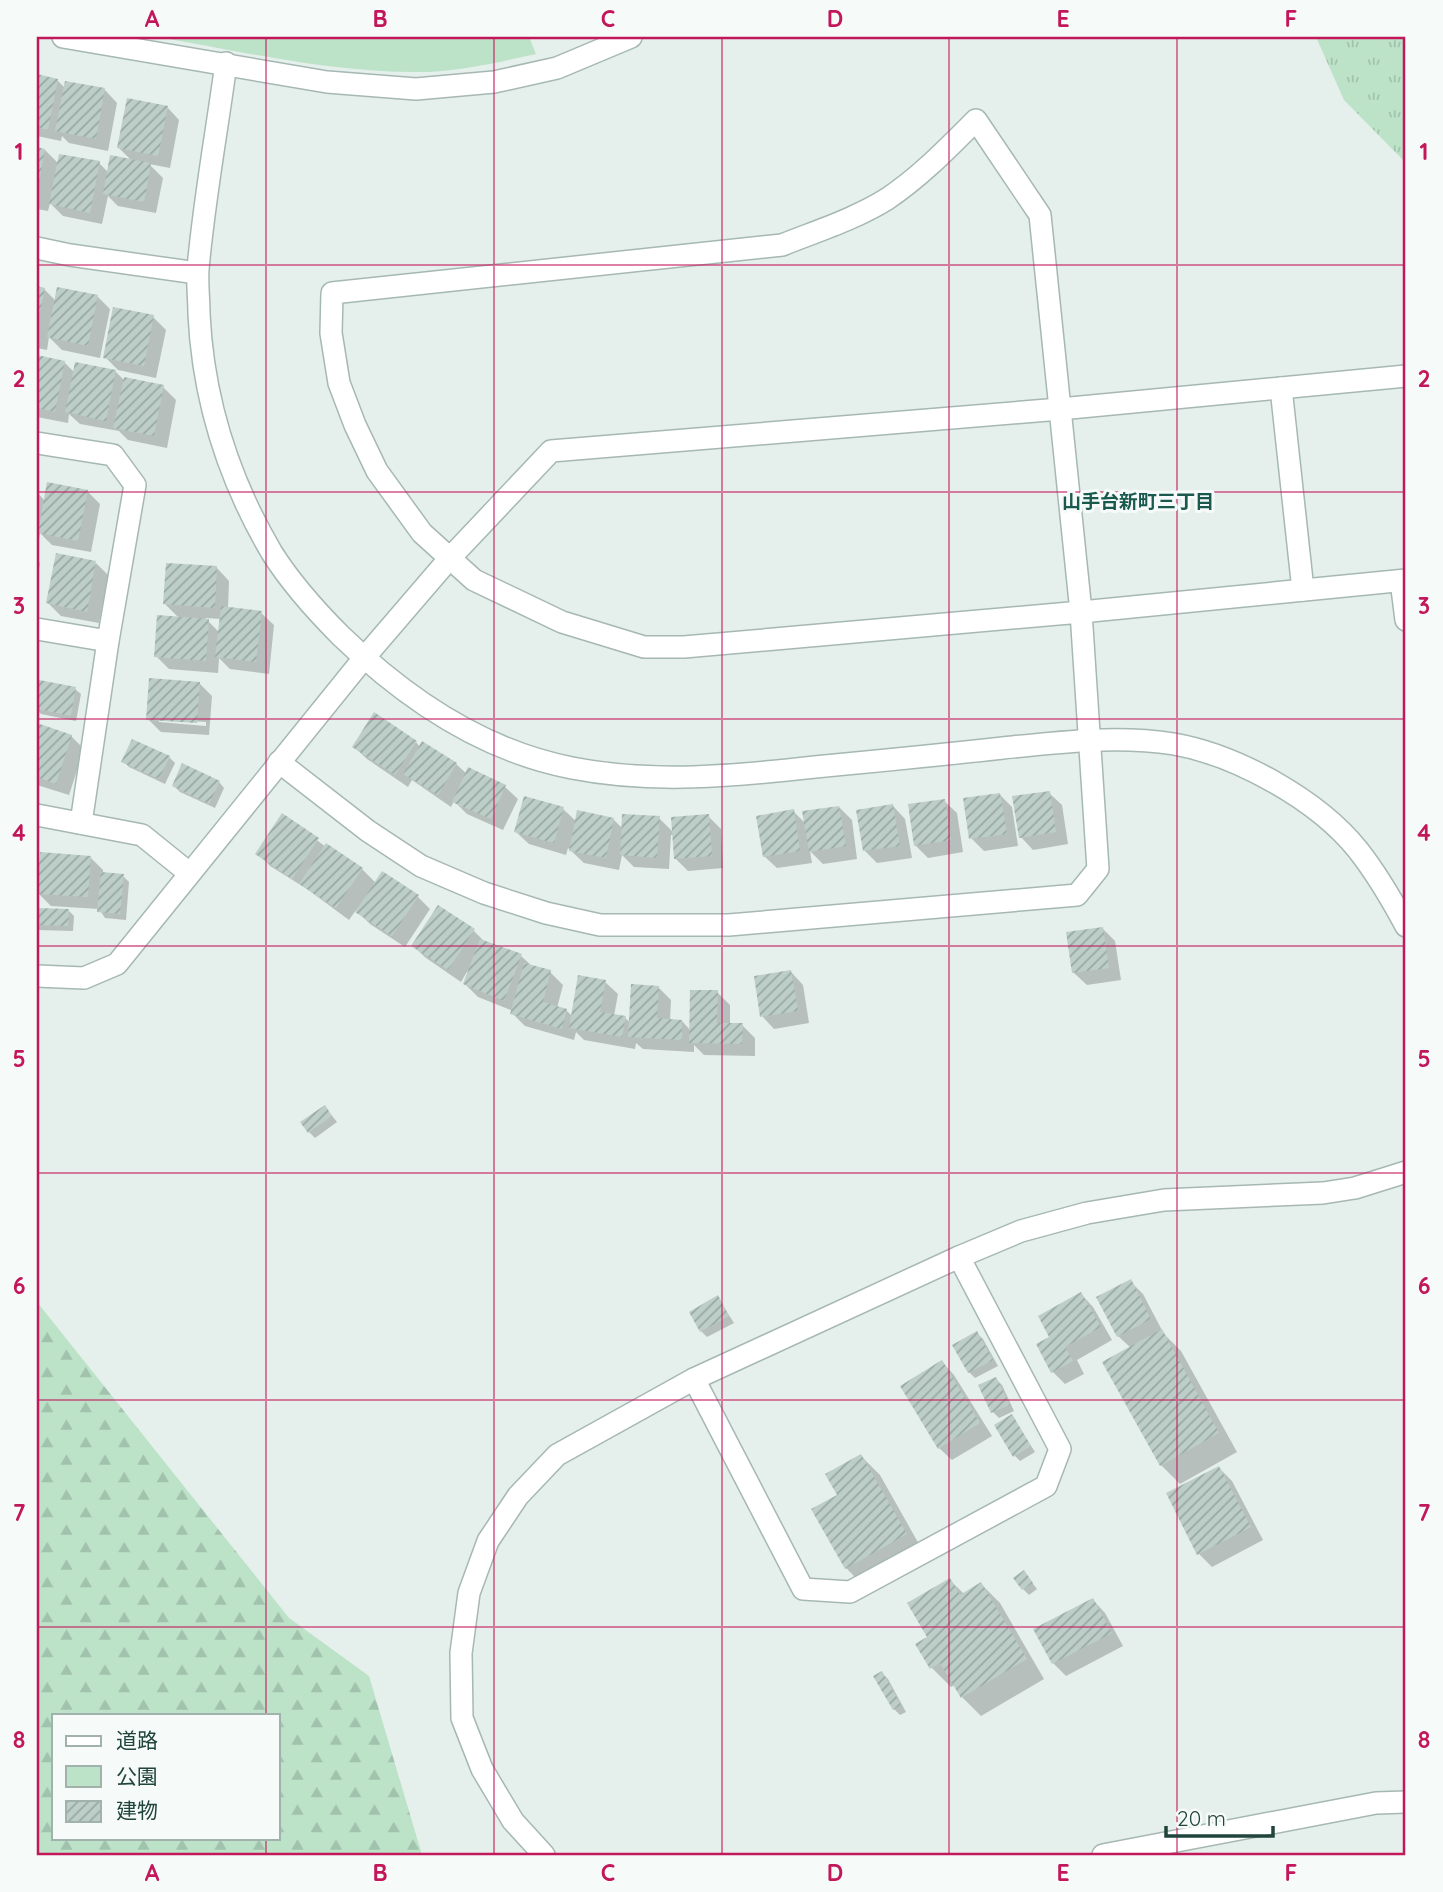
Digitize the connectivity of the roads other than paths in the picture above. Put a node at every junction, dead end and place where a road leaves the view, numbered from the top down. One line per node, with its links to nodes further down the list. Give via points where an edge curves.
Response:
1 (63, 37): 3 (street)
2 (631, 37): 3 (street, via 557,68 494,82 416,89 327,82)
3 (226, 63): 5 (street)
4 (37, 248): 5 (street)
5 (197, 273): 17 (street, via 201,351 216,427 241,490 273,554 314,608)
6 (1406, 376): 7 (street)
7 (1282, 388): 8 (street); 12 (street)
8 (1060, 409): 10 (street, via 551,451); 10 (street, via 1040,215 976,120 933,163 886,199 782,245 332,293 331,333 338,383 355,425 394,496); 13 (street)
9 (37, 443): 16 (street, via 113,455 135,485)
10 (449, 559): 13 (street, via 474,580 517,603 644,647); 17 (street)
11 (1404, 580): 12 (street); 14 (street)
12 (1303, 590): 13 (street)
13 (1081, 612): 18 (street)
14 (1406, 620)
15 (37, 629): 16 (street)
16 (108, 641): 21 (street)
17 (363, 657): 18 (street, via 431,710 500,747 571,768 642,778 720,777); 19 (street)
18 (1090, 739): 19 (street, via 1098,869 1077,895 729,925 600,925 484,893 421,866); 23 (street, via 1174,744 1232,760 1277,785 1317,811 1356,847)
19 (279, 762): 22 (street)
20 (37, 816): 21 (street)
21 (81, 823): 22 (street, via 142,835)
22 (189, 873): 24 (street, via 117,964 84,978)
23 (1406, 926)
24 (37, 976)
25 (1406, 1172): 26 (street, via 1323,1193 1164,1200 1087,1213 1021,1231)
26 (959, 1257): 27 (street); 27 (street, via 1060,1449 1046,1486 850,1592 803,1589)
27 (694, 1379): 29 (street, via 557,1455 518,1496 488,1541 469,1593 461,1653 463,1718 482,1769 513,1821)
28 (1406, 1802): 30 (street, via 1376,1803)
29 (544, 1855)
30 (1103, 1855)

